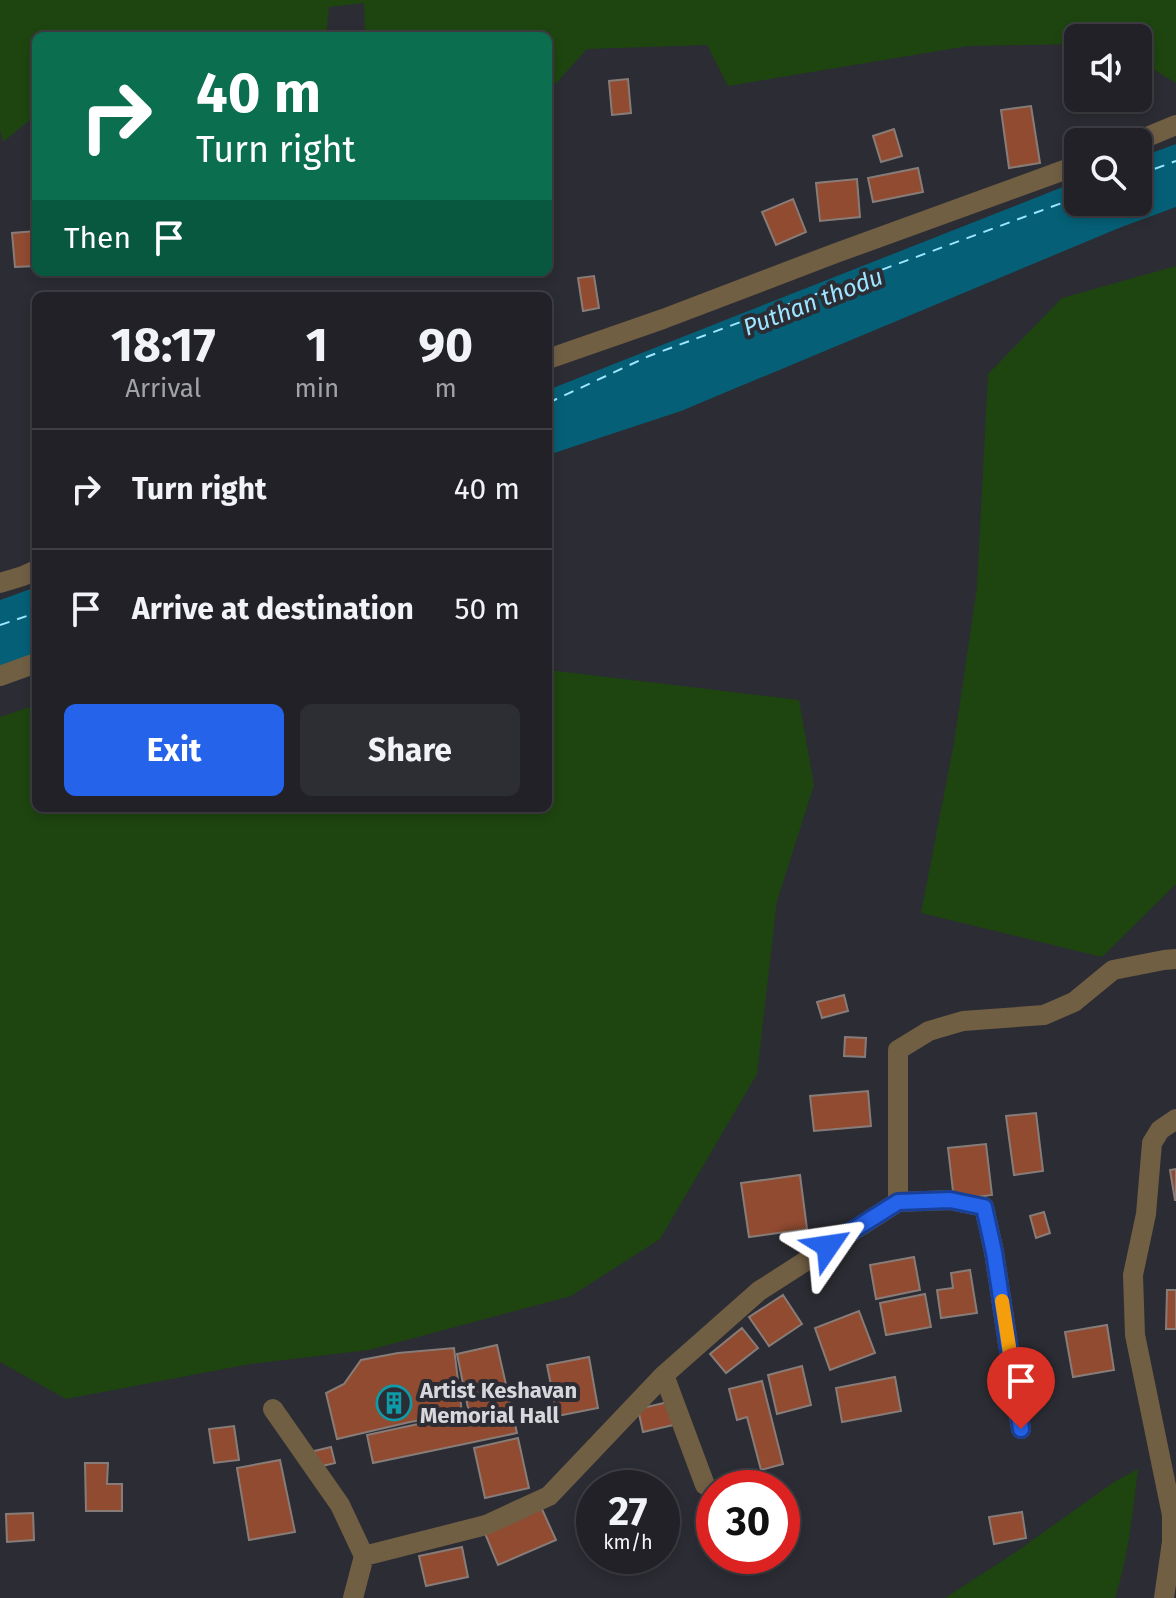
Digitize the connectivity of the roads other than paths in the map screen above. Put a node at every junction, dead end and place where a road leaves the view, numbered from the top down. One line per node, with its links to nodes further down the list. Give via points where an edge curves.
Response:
1 (1176, 125): 2 (street)
2 (1152, 135)
3 (1064, 170): 4 (street)
4 (552, 358)
5 (32, 572): 6 (street)
6 (0, 583)
7 (32, 664): 8 (street)
8 (0, 676)
9 (1176, 959): 11 (street, via 1113,970 1074,1002 1044,1015 963,1021 929,1031 898,1050)
10 (1176, 1119): 18 (street, via 1152,1143 1146,1214 1133,1275 1135,1335 1172,1515)
11 (898, 1202): 12 (street, via 759,1291); 14 (street, via 950,1200 984,1207)
12 (664, 1375): 15 (street); 16 (street, via 549,1496 486,1525)
13 (273, 1409): 16 (street, via 340,1505)
14 (1021, 1429)
15 (699, 1470)
16 (364, 1556): 17 (street)
17 (353, 1598)
18 (1164, 1598)

